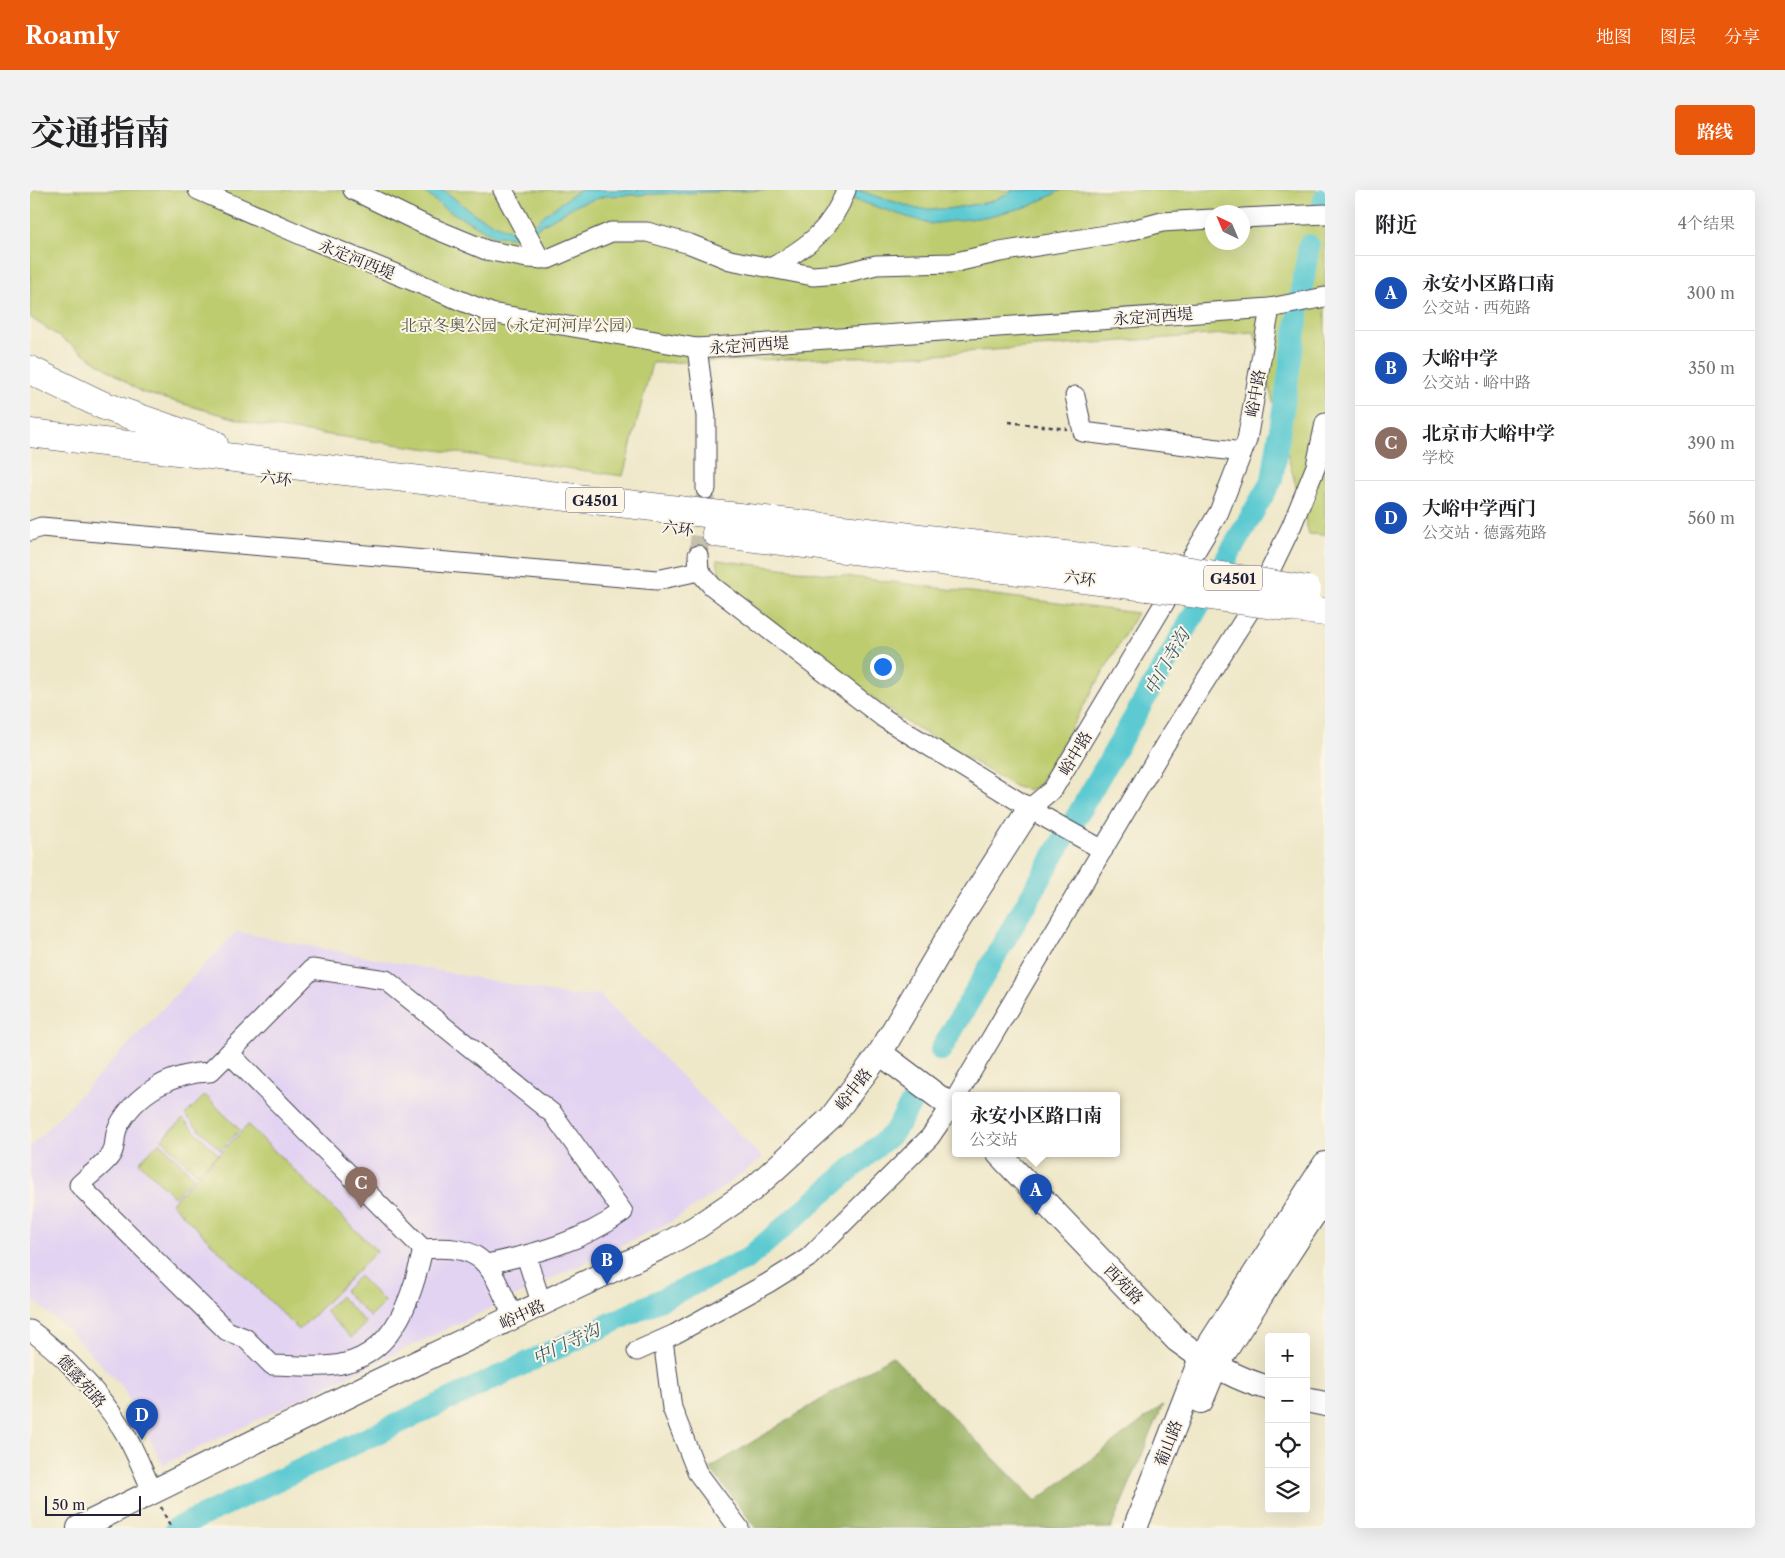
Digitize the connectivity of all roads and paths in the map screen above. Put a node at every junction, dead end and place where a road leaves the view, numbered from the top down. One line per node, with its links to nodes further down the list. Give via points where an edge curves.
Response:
1 (198, 190): 12 (street, 永定河西堤, via 491,313)
2 (353, 190): 8 (street, via 486,250)
3 (503, 190): 8 (street)
4 (844, 195): 9 (street, via 830,224 805,248)
5 (1325, 214): 6 (street)
6 (1250, 218)
7 (1205, 219): 9 (street, via 1162,222 1125,232 952,263 876,265 840,274 813,276)
8 (532, 244): 9 (street, via 548,259 611,232 647,232 730,260)
9 (771, 268)
10 (1325, 297): 11 (street, 永定河西堤)
11 (1271, 308): 12 (street, 永定河西堤); 20 (street, 峪中路, via 1247,440)
12 (697, 348): 22 (street, via 706,416)
13 (30, 370): 21 (highway, via 102,405)
14 (1074, 396): 18 (street)
15 (1009, 422): 18 (path)
16 (1325, 423): 28 (street, via 1316,466 1275,566 1238,632)
17 (30, 432): 21 (highway, 六环 / G4501)
18 (1083, 432): 20 (street)
19 (30, 447): 24 (highway, 六环 / G4501)
20 (1242, 452): 27 (street, 峪中路, via 1219,512)
21 (267, 462): 24 (highway, 六环 / G4501)
22 (706, 489)
23 (30, 531): 27 (street, via 41,527 657,580 698,563 712,586 885,719)
24 (1153, 576): 25 (highway, 六环 / G4501, bridge)
25 (1309, 596): 26 (highway, 六环 / G4501)
26 (1325, 612)
27 (1037, 813): 28 (street); 30 (main road, 峪中路, via 956,924)
28 (1102, 850): 31 (street)
29 (229, 1053): 37 (street); 37 (street, via 210,1072 180,1075 153,1088 131,1108 118,1128 112,1154 79,1185 227,1331 245,1338 272,1365 345,1363 364,1356 391,1331 407,1308); 38 (street, via 312,969 386,980 553,1114 623,1212 569,1242)
30 (880, 1053): 32 (main road); 40 (main road, 峪中路, via 831,1118 753,1189 697,1228)
31 (961, 1092)
32 (952, 1100)
33 (952, 1106): 43 (street, via 930,1137 808,1258)
34 (1002, 1157): 45 (main road, 西苑路, via 1178,1340)
35 (1325, 1164): 45 (main road)
36 (1325, 1197): 45 (main road)
37 (423, 1249): 39 (street, via 461,1249)
38 (526, 1256): 39 (street); 40 (street)
39 (487, 1264): 41 (street)
40 (542, 1305): 41 (main road, 峪中路)
41 (514, 1318): 49 (main road, 峪中路)
42 (30, 1330): 49 (street, 德露苑路, via 52,1346 78,1373 122,1428)
43 (663, 1340): 44 (street); 52 (street, via 672,1408 697,1472)
44 (637, 1351)
45 (1209, 1361): 46 (main road, 西苑路, via 1250,1383); 53 (main road, 葡山路); 54 (main road, 葡山路)
46 (1265, 1387)
47 (1310, 1401): 48 (main road)
48 (1325, 1404)
49 (153, 1492): 50 (main road, 峪中路); 51 (path)
50 (79, 1528)
51 (171, 1528)
52 (739, 1528)
53 (1135, 1528)
54 (1151, 1528)

